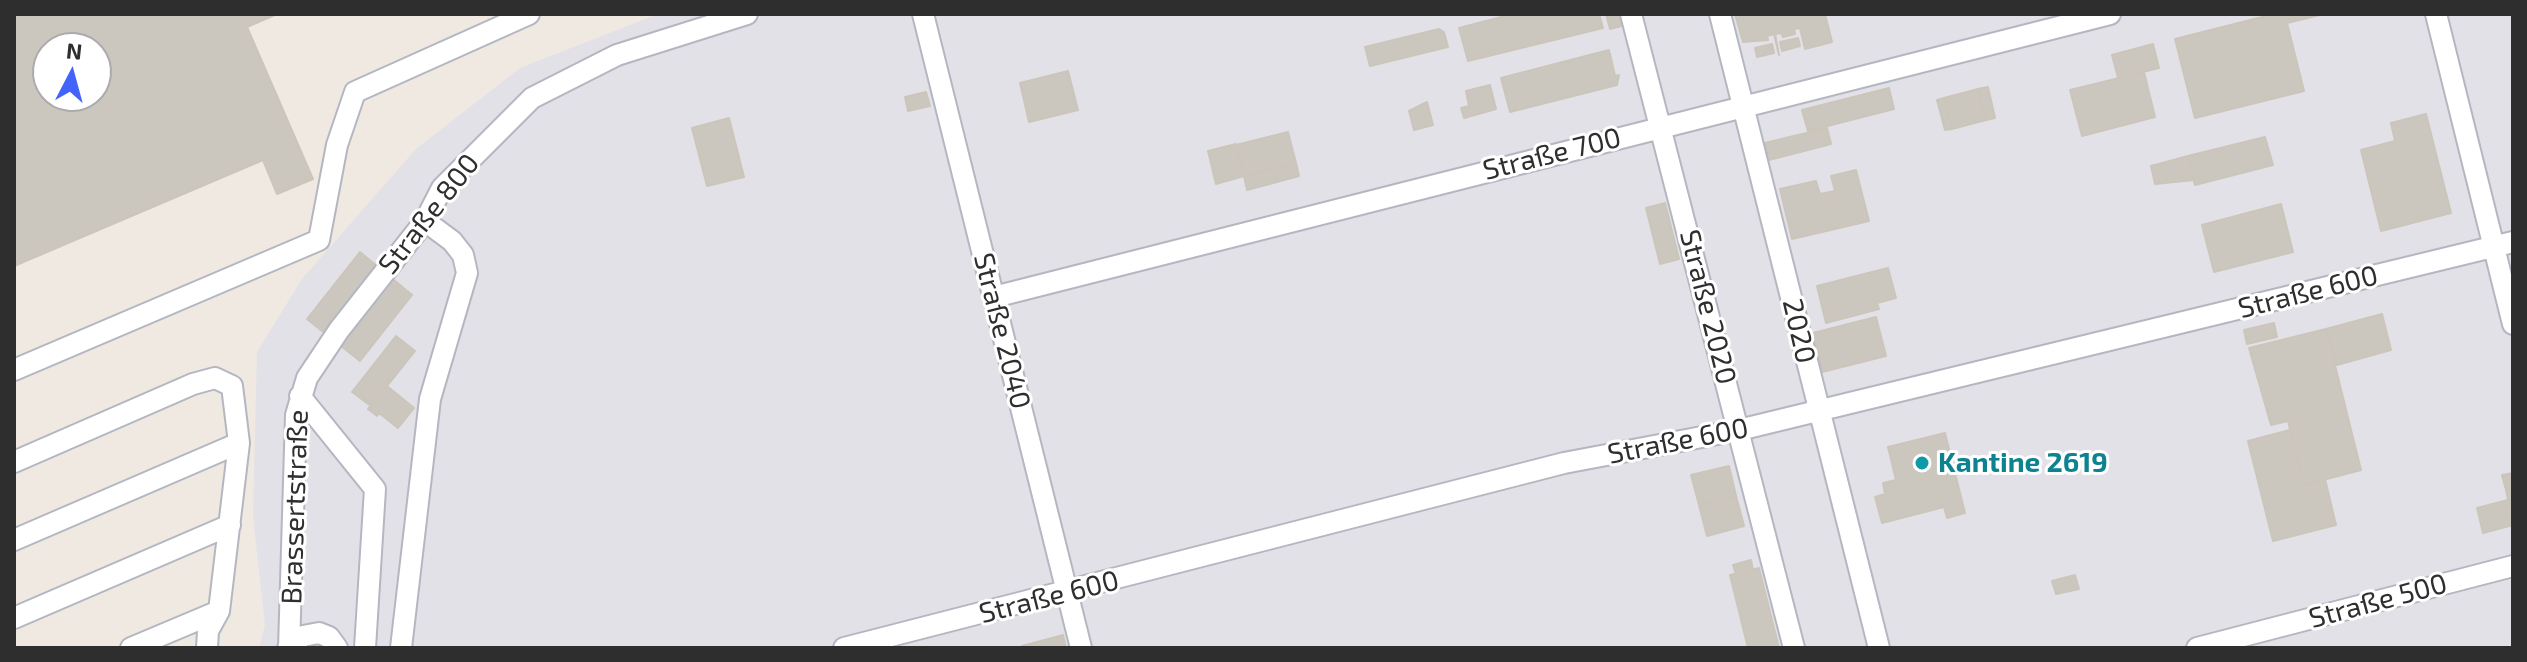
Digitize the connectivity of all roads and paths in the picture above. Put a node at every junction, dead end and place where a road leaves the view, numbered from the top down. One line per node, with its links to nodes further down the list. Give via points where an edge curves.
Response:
1 (529, 14): 15 (lane, via 355,92 337,145 319,240)
2 (747, 14): 10 (lane, Straße 800, via 629,51 532,98 442,188)
3 (923, 14): 12 (lane, Straße 2040)
4 (1631, 14): 9 (lane, Straße 2020)
5 (1720, 14): 8 (lane, 2020)
6 (2110, 14): 8 (lane, Straße 700)
7 (2436, 14): 11 (lane)
8 (1745, 105): 9 (lane, Straße 700); 17 (lane, 2020)
9 (1662, 126): 12 (lane, Straße 700); 18 (lane, Straße 2020)
10 (425, 221): 14 (lane, Straße 800); 32 (lane, via 452,241 463,255 467,273 430,399)
11 (2504, 245): 13 (lane); 17 (lane, Straße 600)
12 (994, 297): 24 (lane, Straße 2040)
13 (2513, 324)
14 (339, 330): 16 (lane, Brassertstraße)
15 (14, 370)
16 (300, 396): 29 (lane, Brassertstraße, via 293,447); 31 (lane, via 375,489)
17 (1818, 411): 18 (lane, Straße 600); 36 (lane, 2020)
18 (1739, 430): 24 (lane, Straße 600, via 1564,463); 35 (lane, Straße 2020)
19 (239, 443): 20 (lane, via 232,386 215,378); 21 (lane); 22 (lane)
20 (14, 462)
21 (230, 525): 25 (lane); 26 (lane)
22 (14, 540)
23 (2513, 566): 37 (lane, Straße 500)
24 (1067, 593): 33 (lane, Straße 600); 34 (lane, Straße 2040)
25 (219, 611): 27 (lane); 28 (lane, via 208,631)
26 (14, 618)
27 (131, 648)
28 (207, 648)
29 (288, 648): 30 (lane, via 303,636 319,633)
30 (337, 648)
31 (365, 648)
32 (401, 648)
33 (844, 648)
34 (1081, 648)
35 (1794, 648)
36 (1879, 648)
37 (2197, 648)

